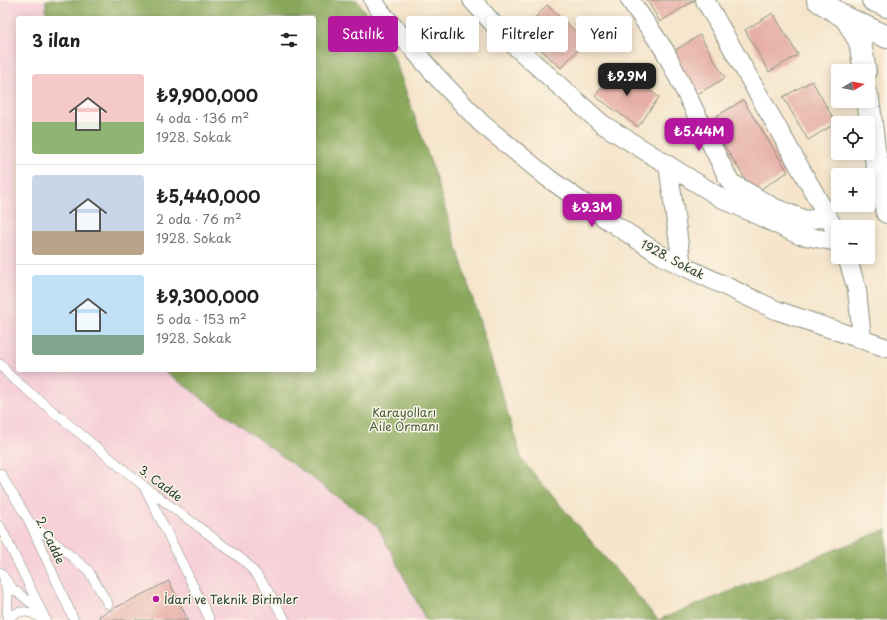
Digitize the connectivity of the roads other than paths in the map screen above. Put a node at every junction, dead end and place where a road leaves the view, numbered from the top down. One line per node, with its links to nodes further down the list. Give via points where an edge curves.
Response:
1 (373, 0): 18 (street, 1928. Sokak, via 432,71 481,123 548,178 657,253)
2 (472, 0): 12 (street, via 506,38 602,124)
3 (630, 0): 14 (street, via 665,51 730,182 773,207 806,220)
4 (705, 0): 14 (street)
5 (818, 0): 8 (main road)
6 (873, 0): 7 (main road)
7 (887, 6)
8 (846, 18): 9 (main road); 10 (main road, via 860,42)
9 (887, 37)
10 (864, 64)
11 (869, 108): 13 (main road, via 874,149)
12 (668, 165): 16 (street, via 721,198 799,235); 18 (street)
13 (887, 212)
14 (827, 216): 15 (street)
15 (831, 223)
16 (831, 241)
17 (849, 264): 19 (street, via 857,290)
18 (682, 266): 19 (street, 1928. Sokak, via 776,310)
19 (862, 339): 20 (street, 1928. Sokak)
20 (887, 348)
21 (0, 364): 23 (lane, 3. Cadde)
22 (0, 374): 23 (lane)
23 (10, 376): 25 (lane, 3. Cadde)
24 (0, 474): 26 (lane, 2. Cadde)
25 (145, 487): 35 (lane); 36 (lane, 3. Cadde, via 256,572)
26 (29, 521): 29 (lane, via 88,570); 34 (lane, 2. Cadde)
27 (0, 526): 30 (lane)
28 (1, 573): 30 (lane, via 13,589); 31 (lane, via 8,595)
29 (108, 604)
30 (41, 610): 33 (lane)
31 (8, 620): 32 (lane, via 14,614 24,612)
32 (42, 620)
33 (46, 620)
34 (74, 620)
35 (210, 620)
36 (285, 620)

